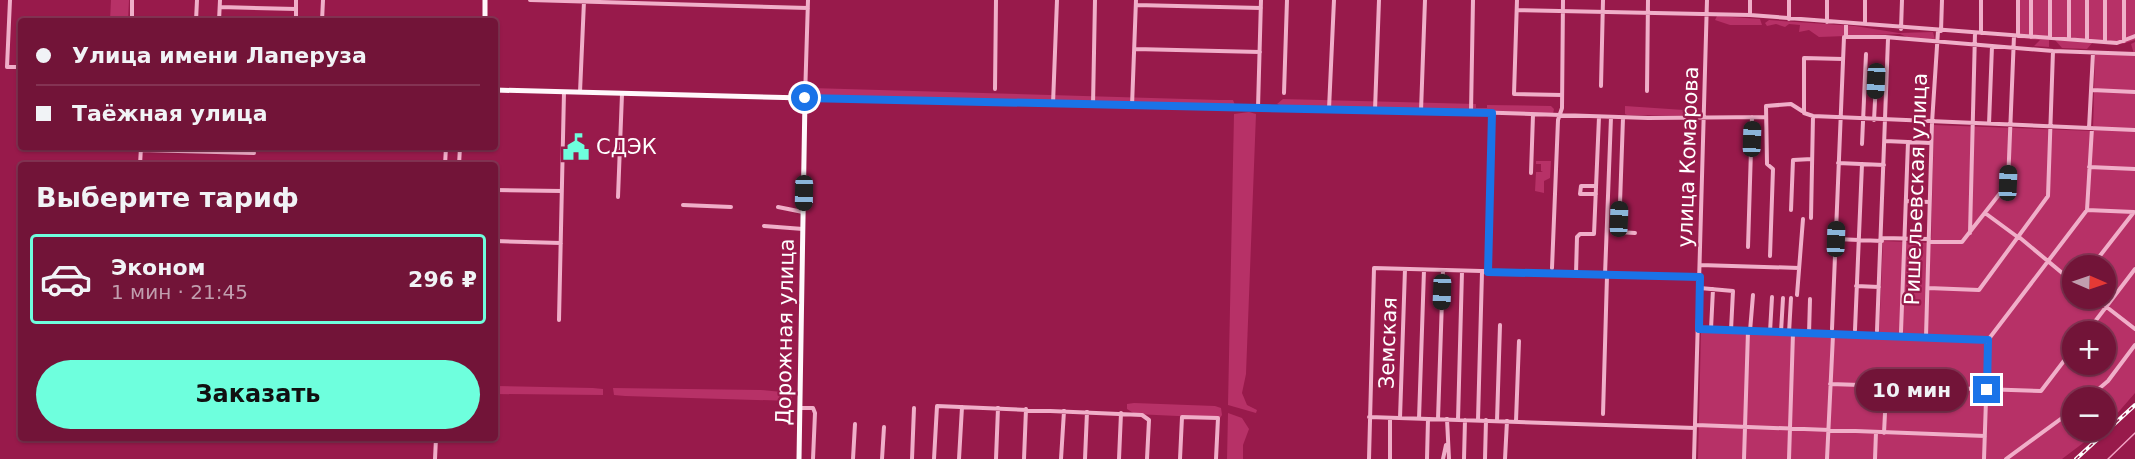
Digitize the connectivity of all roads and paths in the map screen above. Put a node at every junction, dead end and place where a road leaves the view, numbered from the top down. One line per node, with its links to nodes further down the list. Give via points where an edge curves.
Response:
1 (9, 0): 85 (street, via 7,67)
2 (132, 0): 51 (street)
3 (197, 0): 52 (street)
4 (220, 0): 41 (street)
5 (296, 0): 44 (street)
6 (323, 0): 55 (street)
7 (485, 0): 56 (main road)
8 (530, 0): 38 (street)
9 (808, 0): 42 (street)
10 (996, 0): 88 (street)
11 (1057, 0): 99 (street)
12 (1095, 0): 100 (street)
13 (1261, 0): 43 (street)
14 (1287, 0): 95 (street)
15 (1334, 0): 103 (street)
16 (1379, 0): 104 (street)
17 (1425, 0): 105 (street)
18 (1473, 0): 106 (street)
19 (1517, 0): 45 (street)
20 (1563, 0): 46 (street)
21 (1603, 0): 47 (street)
22 (1648, 0): 48 (street)
23 (1707, 0): 49 (street, улица Комарова)
24 (1750, 0): 50 (street)
25 (1789, 0): 57 (street)
26 (1827, 0): 58 (street)
27 (1865, 0): 60 (street)
28 (1902, 0): 61 (street)
29 (1942, 0): 62 (street)
30 (1981, 0): 63 (street)
31 (2018, 0): 65 (street)
32 (2031, 0): 67 (street)
33 (2050, 0): 68 (street)
34 (2069, 0): 70 (street)
35 (2087, 0): 71 (street)
36 (2105, 0): 72 (street)
37 (2124, 0): 73 (street)
38 (584, 1): 39 (street); 94 (street)
39 (659, 2): 42 (street)
40 (1136, 3): 43 (street); 78 (street)
41 (220, 7): 44 (street); 53 (street)
42 (808, 8): 98 (street)
43 (1261, 8): 80 (street)
44 (296, 9): 54 (street)
45 (1517, 10): 46 (street); 97 (street, via 1514,94)
46 (1563, 10): 47 (street); 97 (street)
47 (1603, 10): 48 (street); 87 (street)
48 (1648, 11): 49 (street); 91 (street)
49 (1707, 14): 50 (street); 117 (street, улица Комарова)
50 (1750, 15): 57 (street)
51 (132, 18)
52 (196, 18)
53 (219, 18)
54 (296, 18)
55 (322, 18)
56 (485, 18)
57 (1789, 19): 58 (street)
58 (1827, 22): 59 (street)
59 (1846, 23): 60 (street); 64 (street)
60 (1865, 24): 61 (street)
61 (1901, 29): 62 (street)
62 (1940, 31): 63 (street); 74 (street, Ришельевская улица)
63 (1978, 33): 65 (street); 75 (street)
64 (1845, 36): 69 (street); 84 (street)
65 (2016, 36): 67 (street); 77 (street)
66 (2135, 36): 73 (street)
67 (2031, 37): 68 (street)
68 (2050, 37): 70 (street)
69 (1888, 39): 74 (street); 121 (street)
70 (2069, 39): 71 (street)
71 (2087, 39): 72 (street)
72 (2105, 42): 73 (street)
73 (2124, 42)
74 (1937, 43): 75 (street); 122 (street, Ришельевская улица)
75 (1974, 45): 76 (street); 123 (street)
76 (1992, 46): 77 (street); 124 (street)
77 (2013, 48): 79 (street); 125 (street)
78 (1135, 49): 80 (street); 101 (street)
79 (2053, 51): 81 (street); 126 (street)
80 (1260, 52): 102 (street)
81 (2093, 53): 83 (street); 90 (street)
82 (1866, 54): 119 (street)
83 (2135, 54)
84 (1843, 59): 107 (street, via 1804,58); 118 (street)
85 (18, 67)
86 (1876, 81): 120 (street)
87 (1601, 86)
88 (995, 89)
89 (498, 90): 92 (main road)
90 (2092, 90): 93 (street); 127 (street)
91 (1647, 91)
92 (564, 92): 94 (main road); 144 (street)
93 (2135, 92)
94 (580, 93): 96 (main road)
95 (1284, 93)
96 (622, 94): 98 (main road); 146 (street)
97 (1562, 95): 110 (street)
98 (805, 98): 99 (street); 154 (main road, Дорожная улица)
99 (1053, 104): 100 (street)
100 (1093, 105): 101 (street)
101 (1132, 106): 102 (street)
102 (1258, 108): 103 (street)
103 (1329, 109): 104 (street)
104 (1375, 110): 105 (street)
105 (1421, 111): 106 (street)
106 (1471, 112): 108 (street)
107 (1803, 112): 111 (street); 115 (street, via 1791,104 1768,105)
108 (1492, 113): 109 (street); 183 (street)
109 (1533, 115): 110 (street); 141 (street)
110 (1561, 115): 112 (street); 176 (street)
111 (1813, 116): 118 (street); 135 (street)
112 (1599, 117): 113 (street); 142 (street)
113 (1611, 117): 116 (street); 186 (street)
114 (1752, 117): 115 (street); 117 (street); 171 (street)
115 (1766, 117): 173 (street, via 1767,164 1773,169)
116 (1623, 118): 117 (street); 161 (street, via 1619,232)
117 (1705, 118): 175 (street, улица Комарова)
118 (1840, 118): 119 (street); 136 (street)
119 (1863, 119): 120 (street); 132 (street)
120 (1874, 120): 121 (street)
121 (1886, 121): 122 (street); 129 (street)
122 (1932, 123): 123 (street); 131 (street, Ришельевская улица)
123 (1972, 124): 124 (street); 162 (street)
124 (1989, 124): 125 (street)
125 (2010, 125): 126 (street); 156 (street, via 2008,183)
126 (2050, 127): 127 (street); 163 (street, via 2048,196)
127 (2091, 128): 128 (street); 139 (street)
128 (2135, 130)
129 (1885, 141): 130 (street); 138 (street)
130 (1908, 142): 131 (street); 147 (street)
131 (1931, 143): 148 (street, Ришельевская улица)
132 (1862, 144)
133 (186, 150): 134 (street)
134 (254, 153)
135 (1812, 159): 152 (street, via 1793,160); 157 (street)
136 (1838, 163): 137 (street); 165 (street)
137 (1862, 164): 138 (street); 167 (street)
138 (1884, 165): 166 (street)
139 (2089, 167): 140 (street); 153 (street)
140 (2135, 169)
141 (1531, 173)
142 (1596, 186): 145 (street); 145 (street, via 1581,186 1580,194)
143 (498, 190): 144 (street)
144 (562, 191): 170 (street)
145 (1596, 194): 185 (street, via 1594,234 1577,237)
146 (618, 197)
147 (1906, 201): 148 (street); 164 (street)
148 (1929, 202): 169 (street, Ришельевская улица)
149 (683, 205): 150 (street)
150 (730, 207)
151 (778, 207): 154 (street)
152 (1791, 210)
153 (2087, 210): 155 (street); 174 (street)
154 (803, 212): 160 (main road, Дорожная улица)
155 (2134, 212): 172 (street)
156 (1985, 213): 162 (street); 163 (street)
157 (1810, 218)
158 (1803, 219): 177 (street)
159 (764, 226): 160 (street)
160 (803, 230): 226 (main road, Дорожная улица)
161 (1635, 233)
162 (1970, 233): 169 (street, via 1959,244)
163 (2019, 237): 174 (street); 191 (street, via 1979,290)
164 (1904, 238): 166 (street); 169 (street); 213 (street)
165 (1836, 239): 167 (street); 205 (street)
166 (1882, 239): 167 (street); 189 (street)
167 (1859, 240): 188 (street)
168 (498, 241): 170 (street)
169 (1929, 241): 191 (street, Ришельевская улица)
170 (561, 243): 201 (street)
171 (1748, 247)
172 (2101, 255)
173 (1770, 256)
174 (2050, 261): 184 (street); 218 (street)
175 (1700, 265): 177 (street); 187 (street, улица Комарова)
176 (1552, 268)
177 (1799, 268): 195 (street)
178 (1405, 269): 180 (street); 235 (street, via 1374,268); 237 (street, Земская)
179 (2135, 269): 193 (street)
180 (1424, 270): 181 (street); 239 (street)
181 (1443, 270): 182 (street); 241 (street)
182 (1462, 271): 183 (street); 243 (street)
183 (1485, 272): 185 (street); 245 (street)
184 (2062, 274)
185 (1576, 275): 186 (street)
186 (1606, 276): 187 (street); 233 (street)
187 (1700, 277): 190 (street, улица Комарова)
188 (1856, 286): 189 (street); 208 (street)
189 (1879, 287): 210 (street)
190 (1700, 288): 192 (street); 203 (street, улица Комарова)
191 (1928, 288): 217 (street, Ришельевская улица)
192 (1713, 289): 204 (street); 207 (street, via 1733,291)
193 (2116, 293)
194 (1753, 295): 209 (street)
195 (1797, 295)
196 (1772, 297): 211 (street)
197 (1783, 298): 212 (street)
198 (1791, 298): 214 (street)
199 (1810, 299): 215 (street)
200 (2110, 309): 206 (street)
201 (559, 320)
202 (1500, 325): 247 (street)
203 (1699, 329): 204 (street); 251 (street, улица Комарова)
204 (1711, 329): 207 (street)
205 (1832, 329)
206 (2135, 329)
207 (1731, 330): 209 (street)
208 (1854, 330)
209 (1749, 331): 211 (street); 253 (street)
210 (1877, 331)
211 (1770, 332): 212 (street)
212 (1781, 332): 214 (street)
213 (1901, 332)
214 (1791, 333): 215 (street); 254 (street)
215 (1809, 334): 216 (street)
216 (1833, 335): 217 (street); 222 (street)
217 (1926, 337): 218 (street)
218 (1988, 340): 224 (street)
219 (1519, 342): 249 (street)
220 (2135, 345): 223 (street)
221 (2062, 364): 224 (street, via 2041,391)
222 (1830, 384): 224 (street); 255 (street)
223 (2101, 387)
224 (1987, 390): 258 (street)
225 (962, 407): 228 (street); 267 (street, via 937,406); 268 (street)
226 (800, 408): 262 (main road, Дорожная улица); 263 (street, via 813,408 815,413)
227 (914, 408): 266 (street)
228 (998, 408): 229 (street); 269 (street)
229 (1026, 409): 230 (street); 270 (street)
230 (1064, 411): 231 (street); 271 (street)
231 (1087, 412): 232 (street); 272 (street)
232 (1121, 413): 273 (street); 274 (street, via 1142,415 1149,420)
233 (1603, 414)
234 (1885, 414): 257 (street)
235 (1369, 417): 236 (street); 277 (street)
236 (1390, 418): 237 (street); 278 (street)
237 (1400, 418): 239 (street)
238 (2062, 418): 291 (street)
239 (1419, 419): 240 (street)
240 (1428, 419): 241 (street); 279 (street)
241 (1438, 419): 242 (street)
242 (1447, 419): 243 (street); 260 (street)
243 (1458, 420): 244 (street)
244 (1465, 420): 245 (street); 282 (street)
245 (1478, 420): 246 (street)
246 (1486, 420): 247 (street); 283 (street)
247 (1497, 421): 248 (street)
248 (1507, 421): 249 (street); 284 (street)
249 (1516, 421): 251 (street)
250 (855, 423): 264 (street)
251 (1696, 426): 253 (street); 285 (street, улица Комарова)
252 (884, 427): 265 (street)
253 (1745, 427): 254 (street); 286 (street)
254 (1790, 429): 255 (street); 287 (street)
255 (1828, 431): 256 (street); 288 (street)
256 (1876, 432): 257 (street); 289 (street)
257 (1884, 433): 258 (street)
258 (1985, 436): 290 (street)
259 (436, 441): 261 (street)
260 (1446, 444): 280 (street); 281 (street)
261 (435, 459)
262 (799, 459)
263 (813, 459)
264 (853, 459)
265 (882, 459)
266 (912, 459)
267 (934, 459)
268 (959, 459)
269 (996, 459)
270 (1024, 459)
271 (1061, 459)
272 (1085, 459)
273 (1119, 459)
274 (1147, 459)
275 (1180, 459): 276 (street, via 1182,417 1218,418)
276 (1216, 459)
277 (1369, 459)
278 (1390, 459)
279 (1427, 459)
280 (1443, 459)
281 (1449, 459)
282 (1464, 459)
283 (1485, 459)
284 (1505, 459)
285 (1694, 459)
286 (1744, 459)
287 (1789, 459)
288 (1827, 459)
289 (1875, 459)
290 (1984, 459)
291 (2006, 459)

